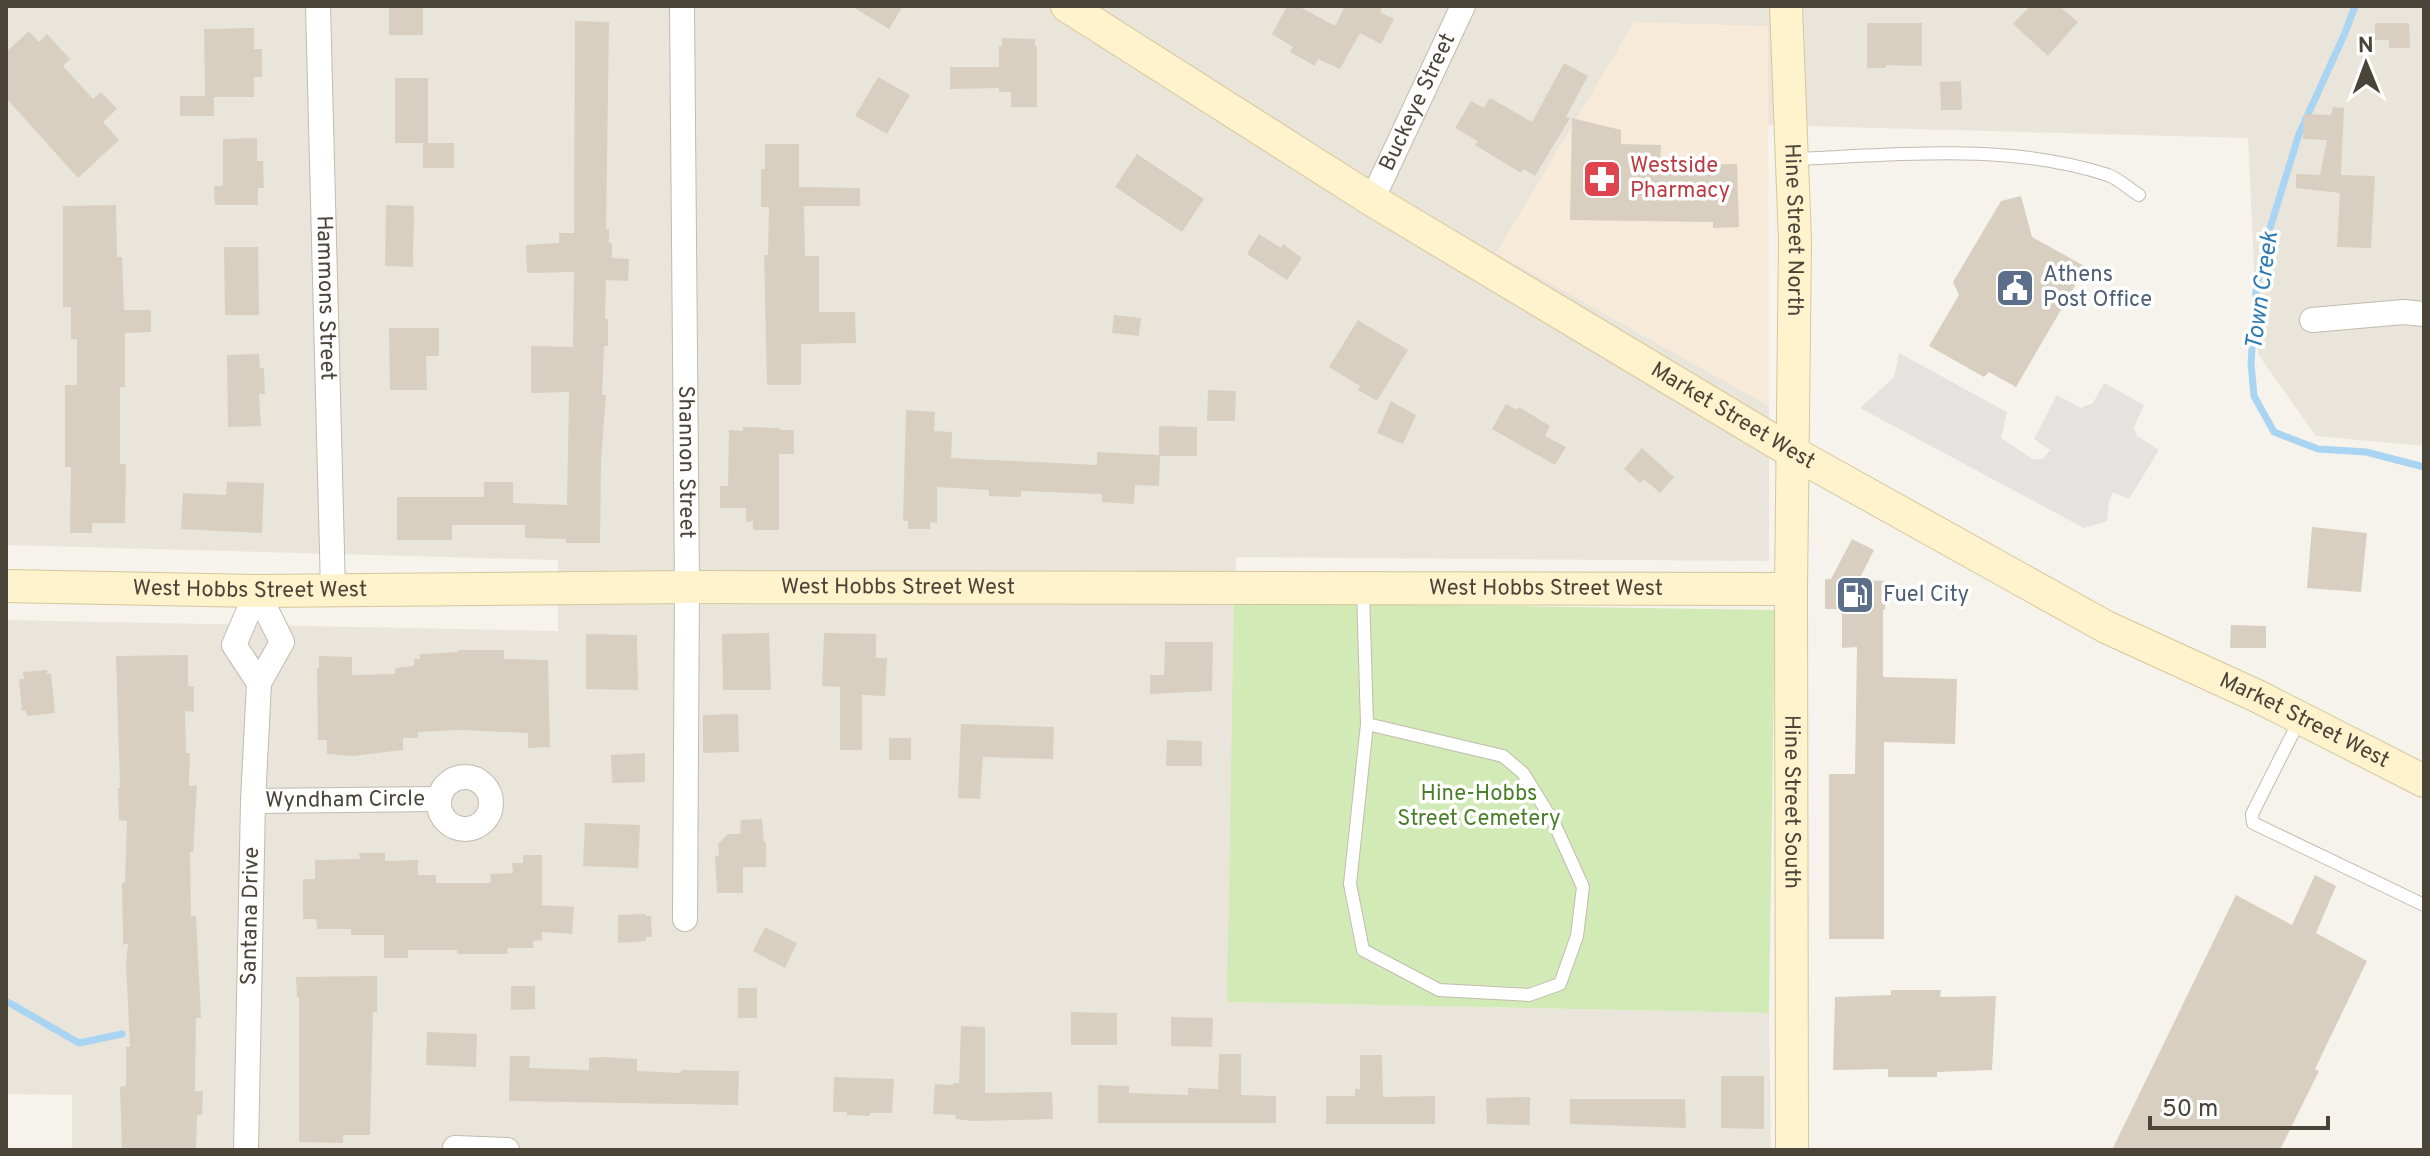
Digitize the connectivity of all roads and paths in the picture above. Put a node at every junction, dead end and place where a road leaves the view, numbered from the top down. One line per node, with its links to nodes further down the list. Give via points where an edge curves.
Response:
1 (318, 6): 16 (street, Hammons Street)
2 (682, 6): 13 (street, Shannon Street)
3 (1067, 6): 8 (street, Market Street West)
4 (1463, 6): 8 (street, Buckeye Street)
5 (1786, 6): 6 (street, Hine Street North)
6 (1790, 159): 7 (lane, via 1993,154 2110,176); 11 (street, Hine Street North)
7 (2139, 195)
8 (1372, 200): 11 (street, Market Street West)
9 (2424, 314): 10 (street)
10 (2312, 320)
11 (1794, 453): 15 (street, Hine Street South); 19 (street, Market Street West, via 2106,627)
12 (6, 586): 17 (street, West Hobbs Street West)
13 (687, 587): 14 (street, West Hobbs Street West); 16 (street, West Hobbs Street West); 25 (street, Shannon Street)
14 (1363, 588): 15 (street, West Hobbs Street West); 20 (lane)
15 (1791, 589): 29 (street, Hine Street South)
16 (333, 590): 17 (street, West Hobbs Street West)
17 (257, 591): 18 (street, Santana Drive, via 282,642); 18 (street, via 234,645)
18 (259, 683): 23 (street, Santana Drive)
19 (2300, 718): 21 (street, Market Street West); 24 (lane, via 2252,814 2253,823)
20 (1367, 724): 20 (lane, via 1350,884 1363,950 1439,990 1529,995 1560,984 1577,936 1583,887 1554,823 1523,773 1503,756)
21 (2424, 781)
22 (439, 799): 23 (street, Wyndham Circle)
23 (253, 801): 27 (street, Santana Drive)
24 (2424, 905)
25 (685, 919)
26 (455, 1148): 28 (street)
27 (246, 1150)
28 (507, 1150)
29 (1792, 1150)

